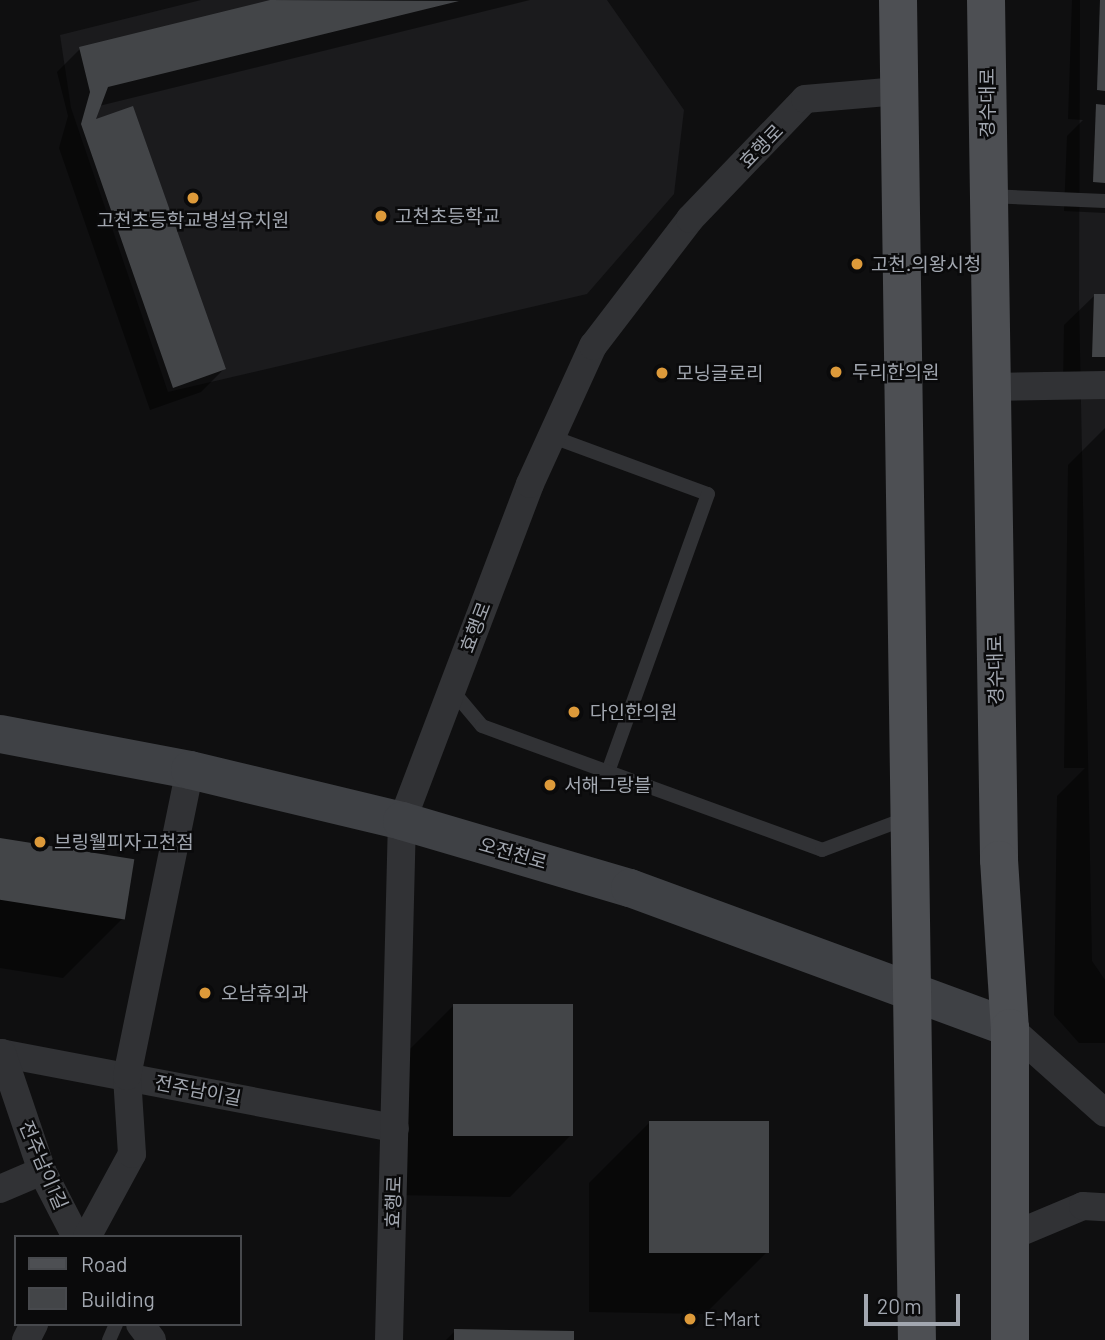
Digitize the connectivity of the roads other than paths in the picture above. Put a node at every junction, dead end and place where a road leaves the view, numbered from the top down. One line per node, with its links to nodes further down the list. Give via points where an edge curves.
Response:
1 (898, 0): 3 (main road)
2 (986, 0): 4 (main road, 경수대로)
3 (899, 91): 8 (street, 효행로, via 805,99 690,219 593,346); 13 (main road)
4 (987, 196): 5 (lane); 7 (main road, 경수대로)
5 (1105, 201)
6 (1105, 385): 7 (street)
7 (989, 387): 16 (main road, 경수대로, via 999,860)
8 (550, 436): 9 (street, 효행로); 12 (lane, via 708,495)
9 (451, 689): 12 (lane, via 482,726); 14 (street, 효행로)
10 (0, 734): 11 (street, 오전천로)
11 (190, 770): 14 (street, 오전천로); 18 (street)
12 (608, 772): 13 (lane, via 822,850)
13 (911, 816): 15 (main road)
14 (402, 821): 15 (street, 오전천로, via 630,888); 20 (street, 효행로)
15 (914, 990): 16 (street, 오전천로); 30 (main road)
16 (1010, 1028): 19 (street); 26 (main road, 경수대로)
17 (1, 1053): 18 (street, 전주남이길); 21 (street, 전주남이1길)
18 (127, 1076): 20 (street, 전주남이길); 25 (street, via 132,1154)
19 (1105, 1113)
20 (395, 1128): 29 (street, 효행로)
21 (42, 1171): 22 (street); 24 (street, 전주남이1길)
22 (0, 1189)
23 (1105, 1207): 26 (street, via 1083,1206)
24 (75, 1235)
25 (89, 1235)
26 (1009, 1237): 31 (main road, 경수대로)
27 (141, 1326): 28 (street)
28 (152, 1340)
29 (389, 1340)
30 (917, 1340)
31 (1010, 1340)

